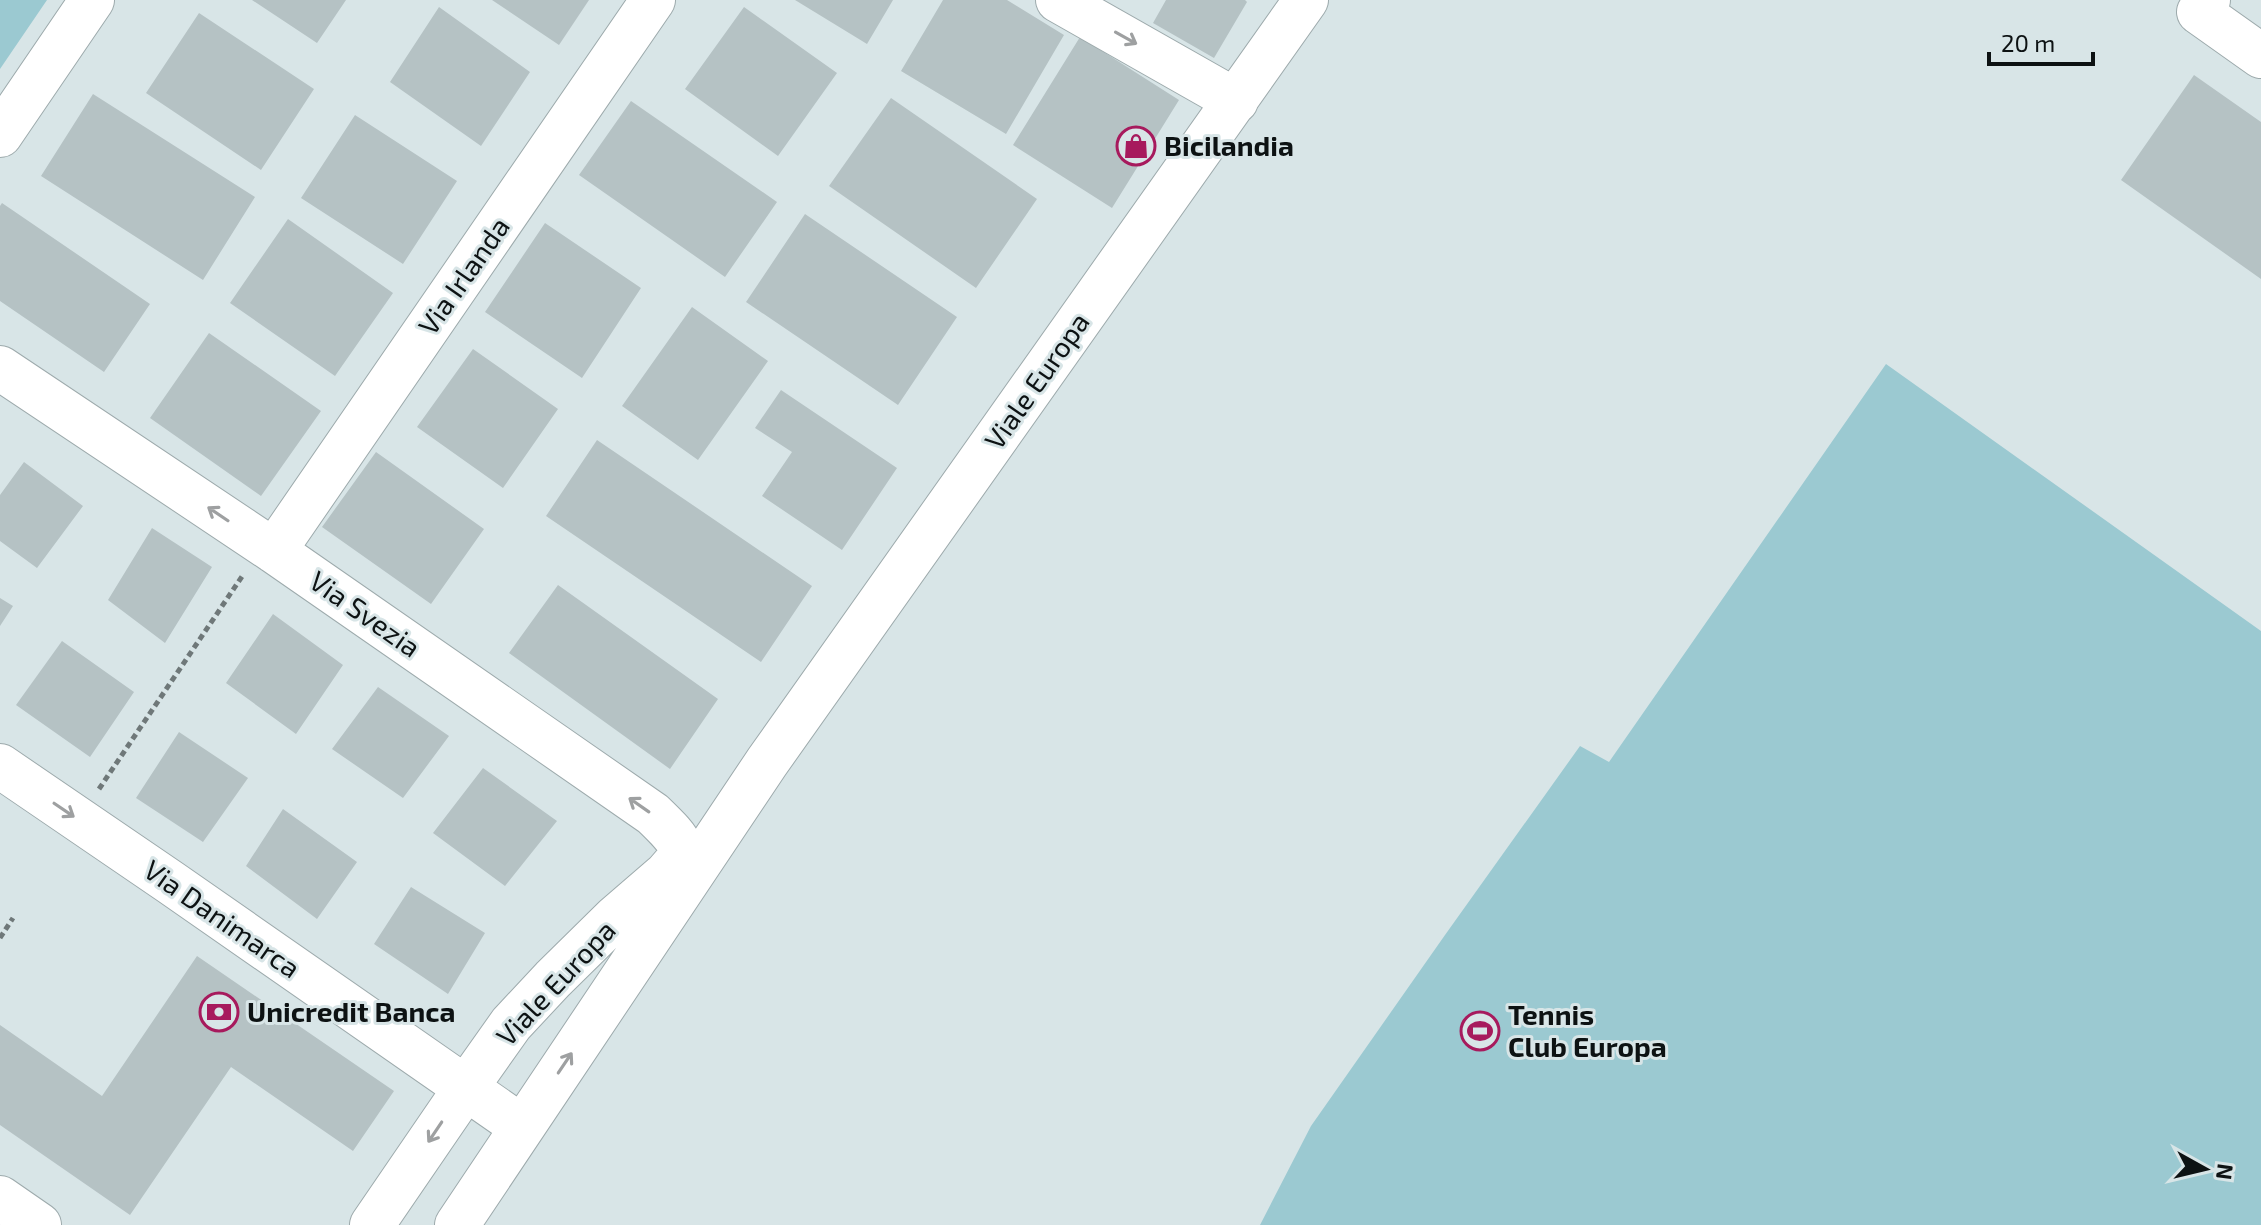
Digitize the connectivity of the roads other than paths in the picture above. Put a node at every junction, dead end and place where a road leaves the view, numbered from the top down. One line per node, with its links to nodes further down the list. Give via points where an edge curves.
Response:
1 (92, 0): 8 (street)
2 (653, 0): 10 (street, Via Irlanda)
3 (1058, 0): 7 (street, one-way to 7)
4 (1306, 0): 7 (street, Viale Europa)
5 (2208, 0): 6 (street, via 2199,12)
6 (2261, 56)
7 (1236, 101): 12 (street, Viale Europa, via 767,762)
8 (0, 135)
9 (0, 368): 10 (street, Via Svezia, one-way to 9)
10 (269, 548): 12 (street, Via Svezia, one-way to 10, via 677,837 653,814)
11 (0, 766): 13 (street, Via Danimarca, one-way to 13)
12 (682, 872): 13 (street, Viale Europa, via 666,874 553,979 511,1024); 14 (street, Viale Europa, one-way to 12)
13 (465, 1089): 14 (street, Via Danimarca); 17 (street, Viale Europa, one-way to 17)
14 (522, 1127): 18 (street, Viale Europa)
15 (0, 1198): 16 (street)
16 (39, 1225)
17 (372, 1225)
18 (457, 1225)

